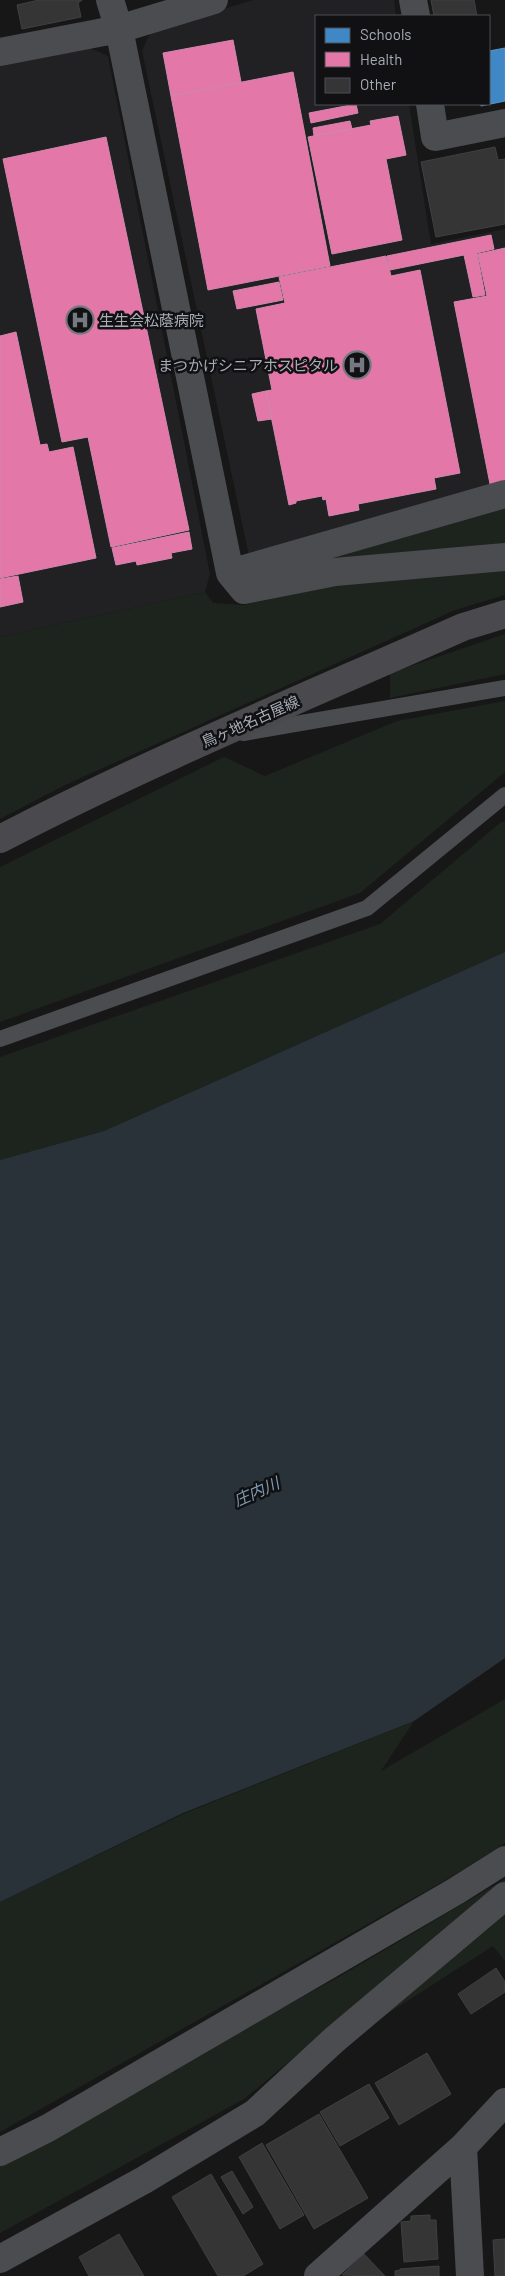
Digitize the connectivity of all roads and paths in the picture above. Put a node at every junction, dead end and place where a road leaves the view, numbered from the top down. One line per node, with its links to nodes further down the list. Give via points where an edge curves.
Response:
1 (110, 0): 5 (street)
2 (413, 0): 4 (street)
3 (209, 1): 5 (street)
4 (416, 15)
5 (119, 29): 6 (street); 11 (street)
6 (0, 52)
7 (430, 105): 8 (street, via 435,136)
8 (505, 123)
9 (505, 494): 11 (street)
10 (505, 557): 11 (street, via 335,572 244,590)
11 (230, 573)
12 (505, 614): 14 (main road, 鳥ヶ地名古屋線, via 463,627)
13 (505, 688): 14 (lane)
14 (213, 738): 16 (main road, 鳥ヶ地名古屋線, via 69,803)
15 (505, 795): 17 (lane, via 367,908)
16 (0, 839)
17 (0, 1039)
18 (505, 1860): 22 (street, via 48,2128)
19 (505, 1896): 23 (street, via 334,2040 254,2113 144,2180)
20 (505, 2102): 21 (street)
21 (462, 2147): 24 (street); 25 (street)
22 (0, 2152)
23 (0, 2259)
24 (318, 2276)
25 (470, 2276)

